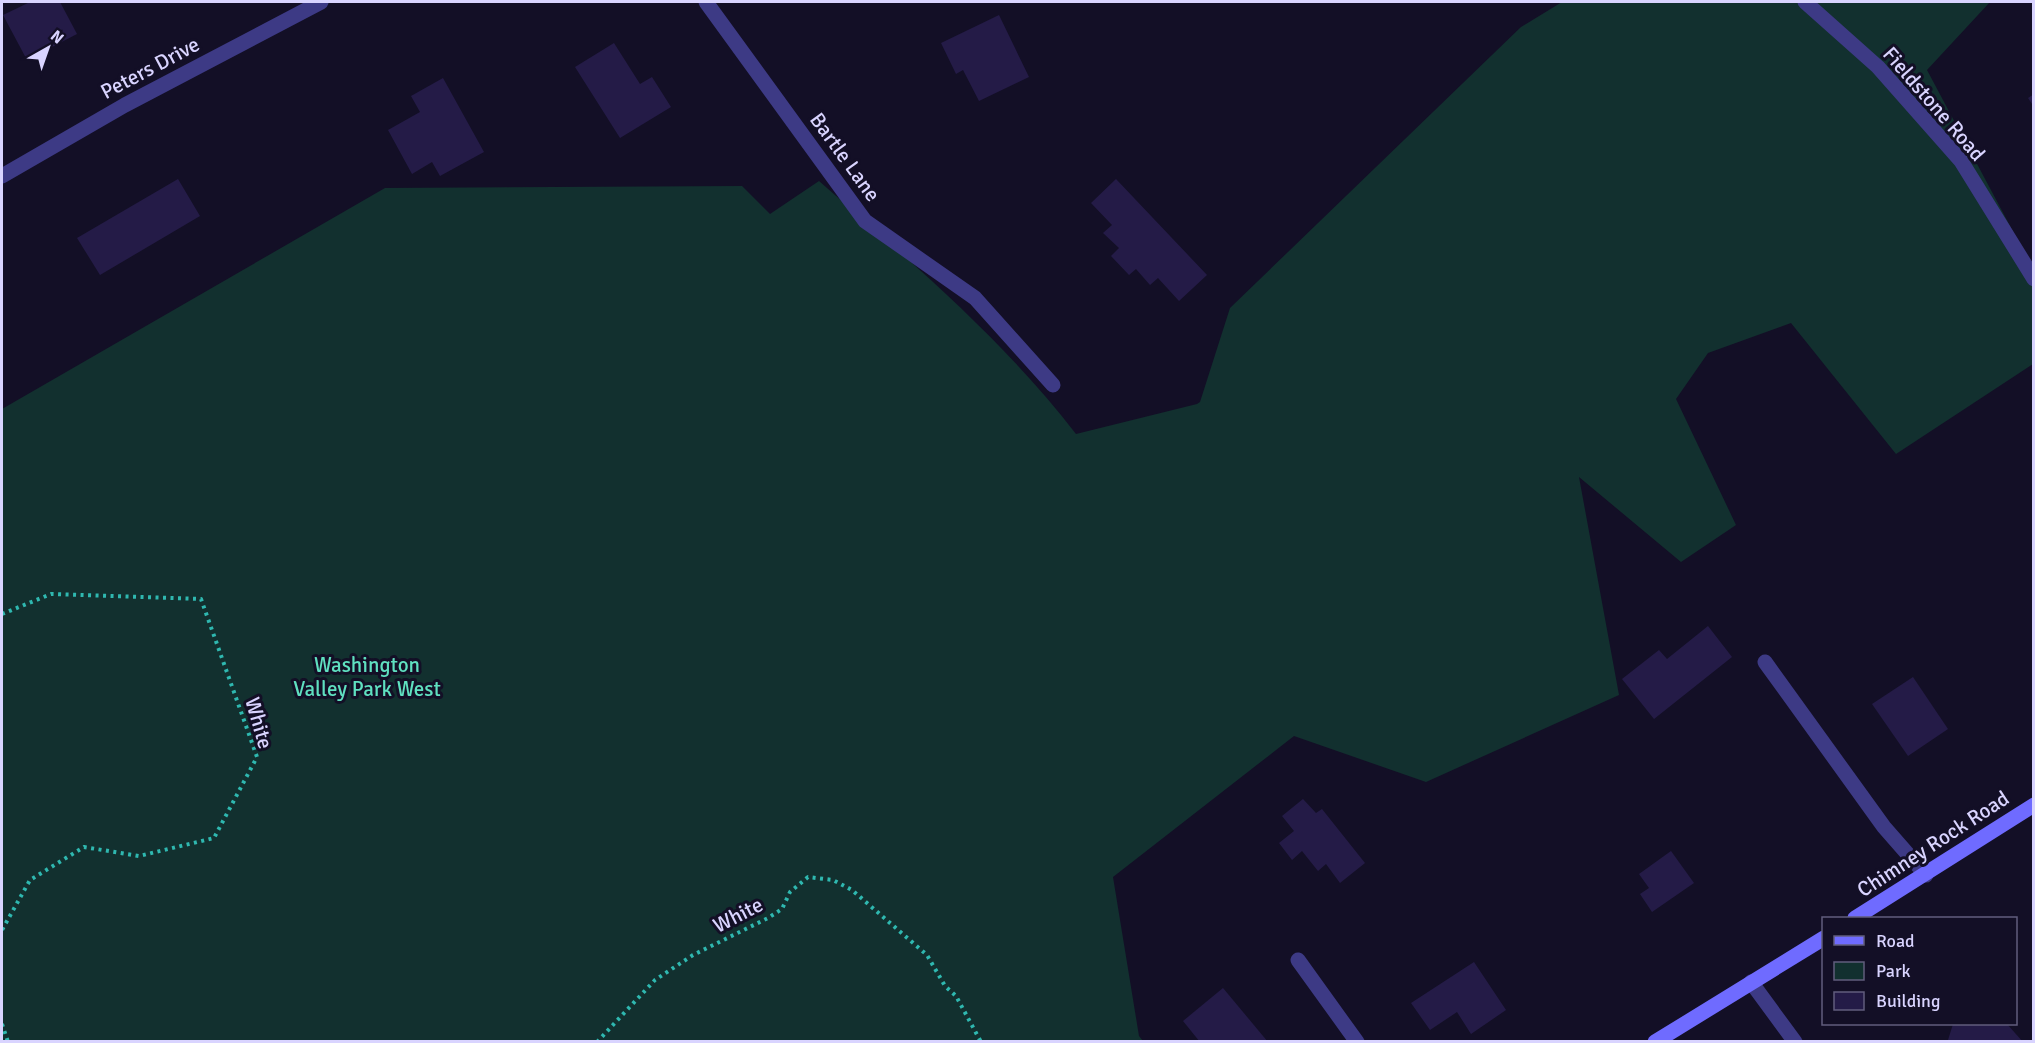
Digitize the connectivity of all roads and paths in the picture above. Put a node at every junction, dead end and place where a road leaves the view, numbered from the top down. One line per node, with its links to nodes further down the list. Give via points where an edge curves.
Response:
1 (321, 2): 4 (street, Peters Drive, via 125,105)
2 (706, 2): 6 (street, Bartle Lane, via 865,221 975,298)
3 (1805, 2): 5 (street, Fieldstone Road, via 1878,67 1961,161)
4 (2, 176)
5 (2034, 279)
6 (1053, 385)
7 (2, 614): 12 (path, White, via 51,594 201,599 258,757 214,838 139,856 84,847 30,880)
8 (1765, 662): 10 (street, via 1884,827)
9 (2034, 805): 10 (street, Chimney Rock Road)
10 (1926, 875): 11 (street, Chimney Rock Road)
11 (1857, 917)
12 (2, 930)
13 (1822, 939): 15 (street)
14 (1298, 960): 20 (street)
15 (1751, 982): 21 (street); 22 (street)
16 (2, 1024): 17 (path)
17 (8, 1041)
18 (597, 1041): 19 (path, White, via 655,980 693,955 782,909 790,892 808,877 833,880 852,890 927,955)
19 (981, 1041)
20 (1357, 1041)
21 (1655, 1041)
22 (1795, 1041)

